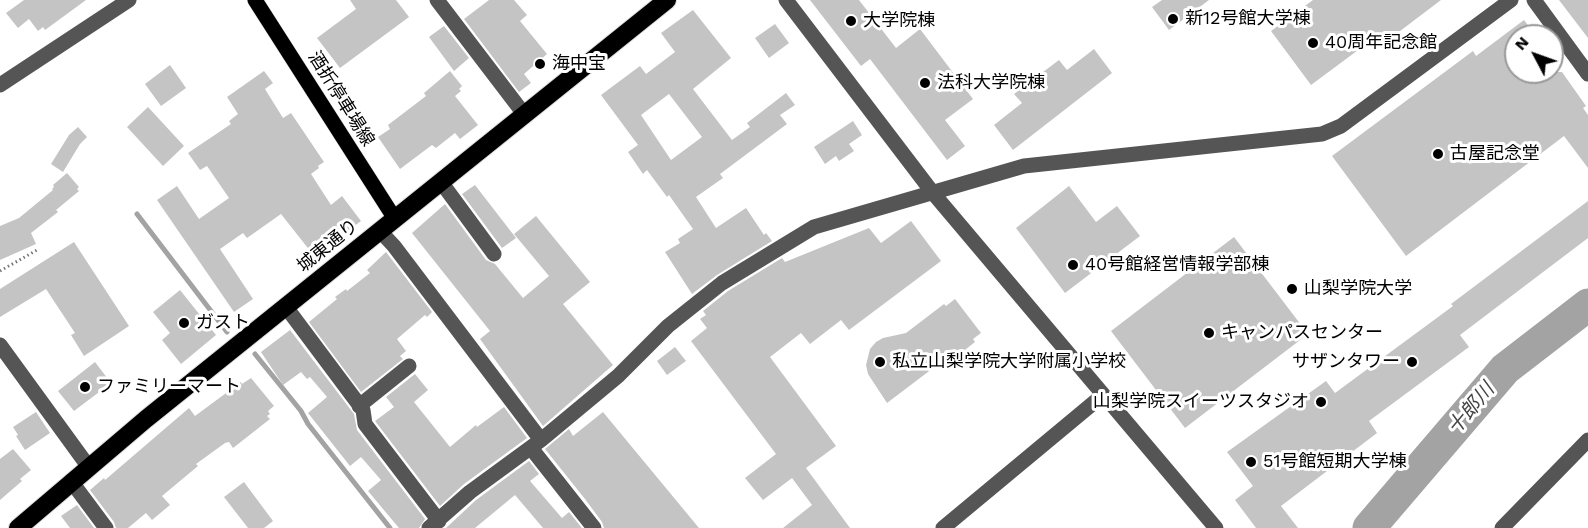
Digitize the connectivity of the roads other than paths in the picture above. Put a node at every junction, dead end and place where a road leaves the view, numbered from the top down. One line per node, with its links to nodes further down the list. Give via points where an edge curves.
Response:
1 (129, 0): 9 (street)
2 (255, 0): 13 (main road, 酒折停車場線)
3 (437, 0): 10 (street)
4 (667, 0): 10 (highway, 城東通り)
5 (786, 0): 12 (street)
6 (1511, 0): 12 (street, via 1341,126 1322,134 1024,166)
7 (1534, 0): 8 (street)
8 (1588, 74)
9 (0, 85)
10 (524, 114): 11 (highway, 城東通り)
11 (441, 182): 13 (highway, 城東通り); 15 (street)
12 (933, 193): 19 (street); 22 (street, via 814,227 722,283)
13 (395, 219): 14 (highway, 城東通り)
14 (381, 231): 16 (highway, 城東通り); 22 (street)
15 (494, 254)
16 (286, 307): 20 (street); 23 (highway, 城東通り)
17 (0, 345): 23 (street)
18 (409, 366): 20 (street)
19 (1103, 395): 29 (street); 30 (street)
20 (360, 406): 25 (street, via 364,424)
21 (1588, 440): 31 (street)
22 (536, 444): 25 (street); 28 (street)
23 (88, 466): 24 (highway, 城東通り)
24 (71, 481): 26 (highway, 城東通り); 27 (street)
25 (434, 524)
26 (18, 528)
27 (106, 528)
28 (594, 528)
29 (943, 528)
30 (1216, 528)
31 (1502, 528)

